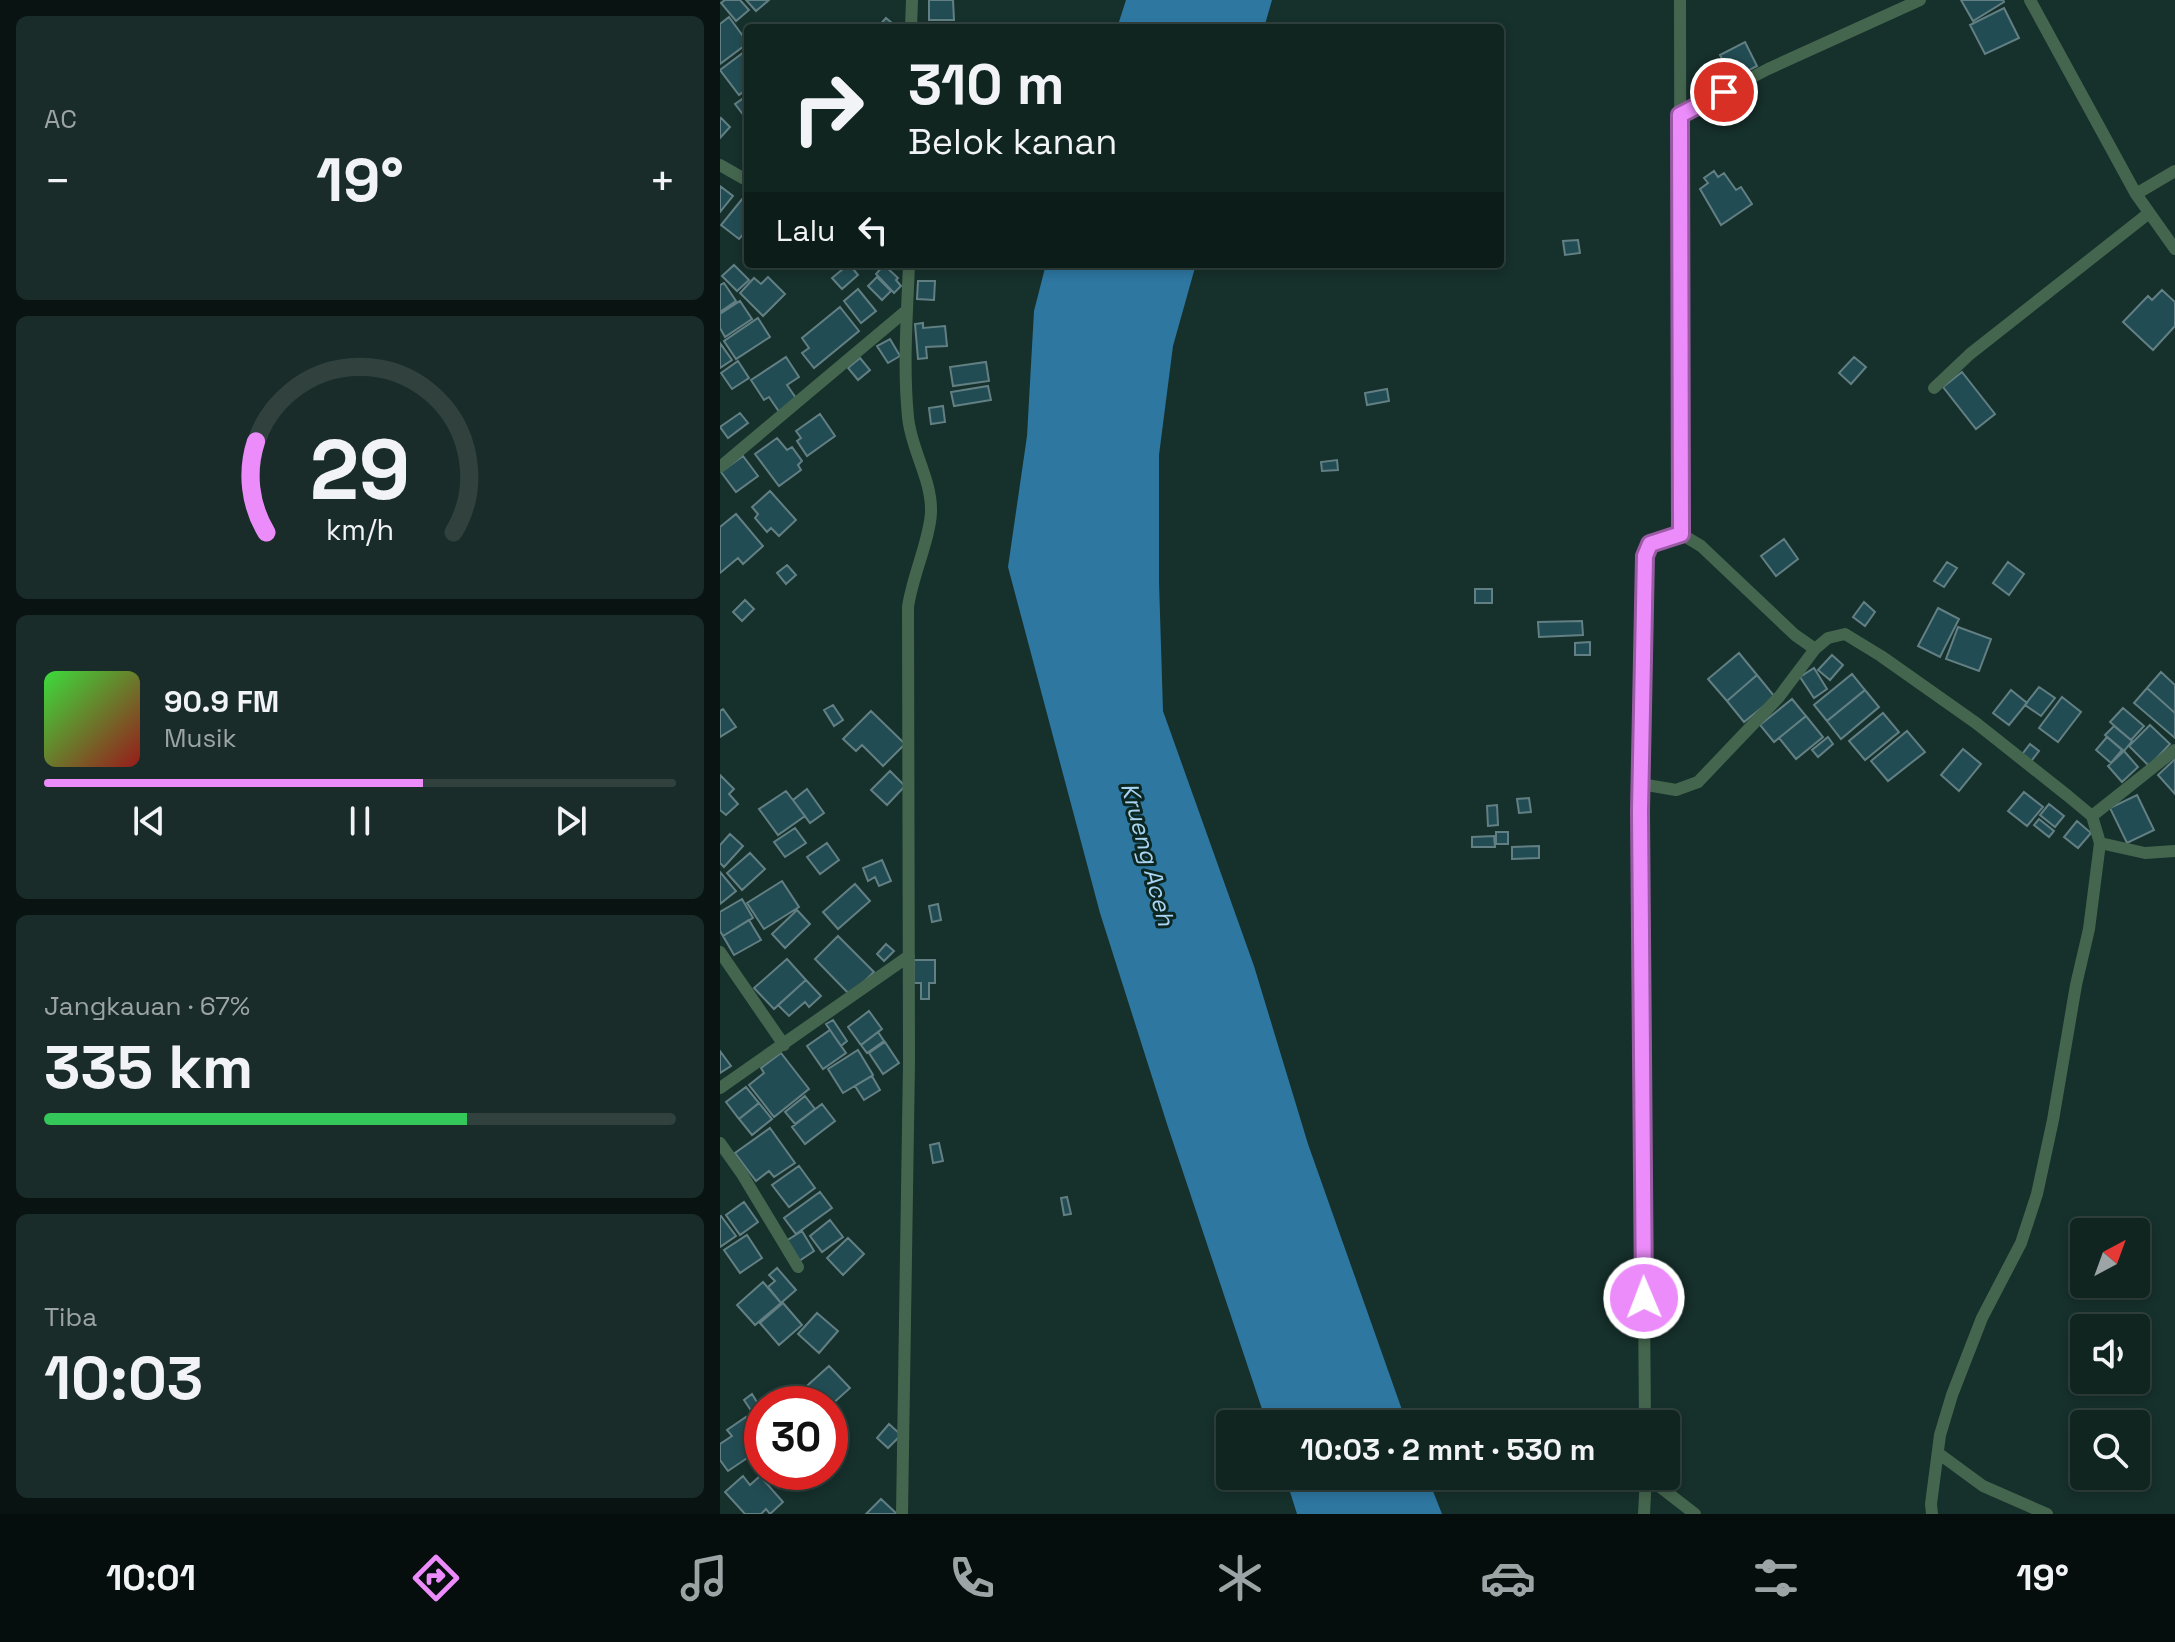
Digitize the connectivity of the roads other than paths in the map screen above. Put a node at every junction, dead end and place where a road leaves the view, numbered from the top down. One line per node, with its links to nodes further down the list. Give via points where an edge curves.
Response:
1 (912, 0): 5 (street)
2 (1680, 0): 6 (street)
3 (1920, 0): 6 (street)
4 (2030, 0): 10 (street)
5 (911, 24)
6 (1680, 115): 17 (street)
7 (720, 165): 9 (street)
8 (2175, 171): 10 (street)
9 (744, 179)
10 (2136, 194): 11 (street)
11 (2149, 213): 12 (street); 15 (street)
12 (2175, 249)
13 (909, 268): 14 (street)
14 (907, 310): 16 (street); 25 (street, via 908,420 931,509 908,607)
15 (1934, 388)
16 (720, 467)
17 (1681, 534): 18 (street); 20 (street, via 1650,544 1645,556)
18 (1815, 649): 20 (street, via 1779,697 1698,782 1676,790); 21 (street, via 1837,634 1862,643 1976,723)
19 (2175, 750): 21 (street)
20 (1641, 784): 30 (street)
21 (2092, 816): 22 (street)
22 (2100, 843): 23 (street, via 2145,853); 31 (street, via 2089,929 2037,1194 2021,1243 1982,1318 1952,1395)
23 (2175, 851)
24 (720, 952): 26 (street)
25 (909, 956): 26 (street); 32 (street)
26 (784, 1045): 27 (street)
27 (720, 1088)
28 (720, 1143): 29 (street)
29 (798, 1267)
30 (1645, 1410)
31 (1938, 1453): 35 (street); 36 (street, via 1983,1486)
32 (902, 1514)
33 (1644, 1514): 34 (street, via 1646,1476)
34 (1695, 1514)
35 (1932, 1514)
36 (2047, 1514)

